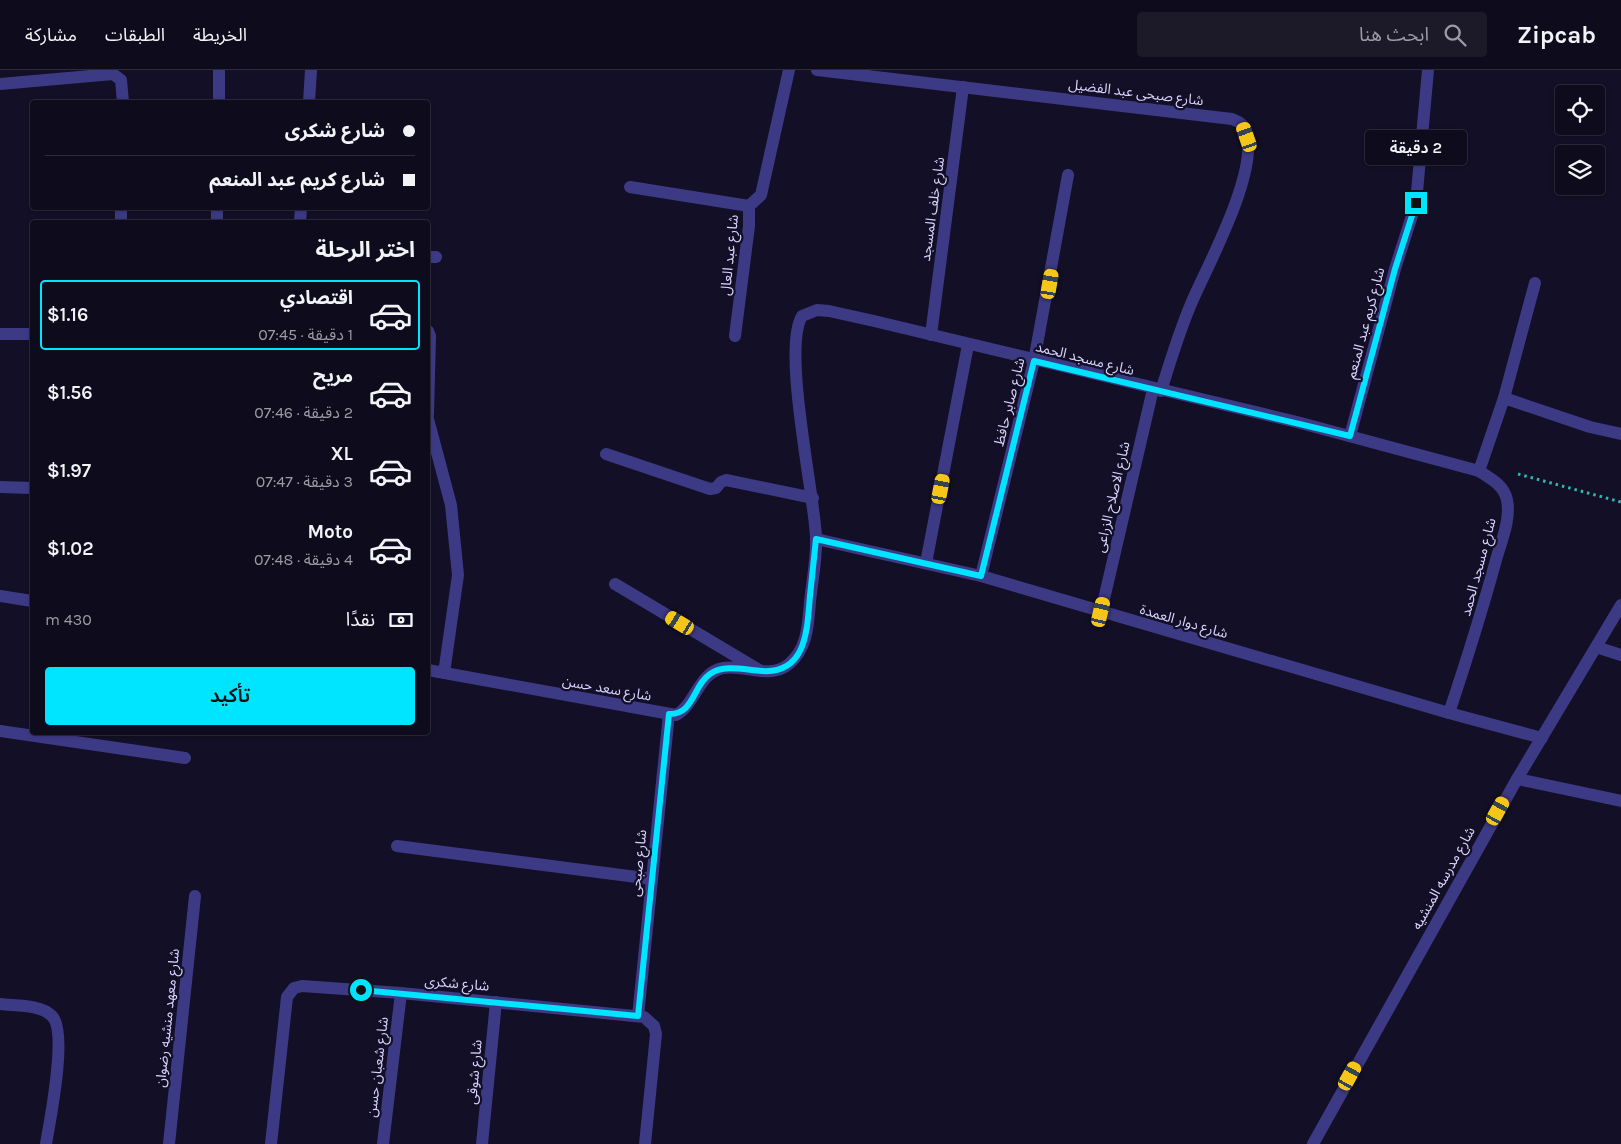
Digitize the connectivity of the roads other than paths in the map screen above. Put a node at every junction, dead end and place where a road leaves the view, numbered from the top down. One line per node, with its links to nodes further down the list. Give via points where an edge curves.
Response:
1 (220, 70): 9 (street)
2 (311, 70): 10 (street)
3 (789, 70): 13 (street, via 761,195)
4 (817, 70): 7 (street, شارع صبحى عبد الفضيل)
5 (1428, 70): 25 (street, شارع كريم عبد المنعم, via 1416,203)
6 (0, 84): 8 (street, via 113,74 122,80)
7 (963, 87): 17 (street, شارع خلف المسجد); 21 (street, شارع صبحى عبد الفضيل, via 1232,119 1244,127 1248,153 1240,192)
8 (123, 100)
9 (219, 100)
10 (309, 100)
11 (1068, 175): 20 (street, شارع صابر حافظ)
12 (630, 187): 13 (street, شارع عبد العال)
13 (748, 206): 18 (street, شارع عبد العال, via 749,226)
14 (1536, 283): 22 (street)
15 (0, 334): 16 (street)
16 (30, 334)
17 (930, 335): 19 (street, شارع مسجد الحمد); 30 (street, شارع مسجد الحمد, via 829,311 817,310 802,316 797,327 799,397)
18 (735, 336)
19 (968, 345): 20 (street, شارع مسجد الحمد); 32 (street)
20 (1034, 361): 21 (street, شارع مسجد الحمد); 33 (street, شارع صابر حافظ)
21 (1157, 390): 25 (street, شارع مسجد الحمد); 38 (street, شارع الاصلاح الزراعى)
22 (1504, 398): 24 (street); 27 (street)
23 (430, 426): 43 (street, via 451,505 458,575)
24 (1621, 434)
25 (1350, 436): 27 (street, شارع مسجد الحمد)
26 (606, 454): 30 (street, via 710,489 726,480)
27 (1479, 472): 45 (street, شارع مسجد الحمد, via 1504,489 1508,501 1507,521)
28 (0, 487): 29 (street)
29 (30, 488)
30 (813, 498): 31 (street, شارع مسجد الحمد)
31 (816, 539): 32 (street, شارع دوار العمدة); 42 (street, شارع مسجد الحمد, via 807,635 800,653 788,666 773,672)
32 (926, 563): 33 (street, شارع دوار العمدة)
33 (981, 576): 38 (street, شارع دوار العمدة)
34 (615, 584): 42 (street)
35 (0, 596): 36 (street)
36 (30, 602)
37 (1621, 605): 39 (street, شارع مدرسه المنشيه)
38 (1101, 612): 45 (street, شارع دوار العمدة)
39 (1596, 647): 40 (street); 49 (street, شارع مدرسه المنشيه)
40 (1621, 655)
41 (430, 670): 43 (street, شارع سعد حسن)
42 (762, 671): 44 (street, via 723,668 710,674 684,711)
43 (444, 673): 44 (street, شارع سعد حسن)
44 (669, 714): 54 (street, شارع صبحى)
45 (1449, 714): 49 (street, شارع دوار العمدة)
46 (0, 731): 47 (street)
47 (30, 734)
48 (38, 735): 50 (street)
49 (1542, 738): 51 (street, شارع مدرسه المنشيه)
50 (185, 758)
51 (1517, 779): 52 (street); 66 (street, شارع مدرسه المنشيه)
52 (1621, 801)
53 (398, 846): 54 (street)
54 (652, 879): 59 (street, شارع صبحى)
55 (195, 896): 61 (street, شارع معهد منشيه رضوان)
56 (401, 993): 57 (street, شارع شكرى); 62 (street, شارع شكرى, via 302,986 290,992); 63 (street, شارع شعبان حسن)
57 (496, 1002): 59 (street, شارع شكرى); 64 (street, شارع شوقى)
58 (0, 1004): 60 (street, via 42,1010 52,1016 57,1025 60,1036 58,1060)
59 (638, 1016): 65 (street, via 650,1020 656,1034)
60 (46, 1144)
61 (169, 1144)
62 (271, 1144)
63 (383, 1144)
64 (482, 1144)
65 (645, 1144)
66 (1313, 1144)

